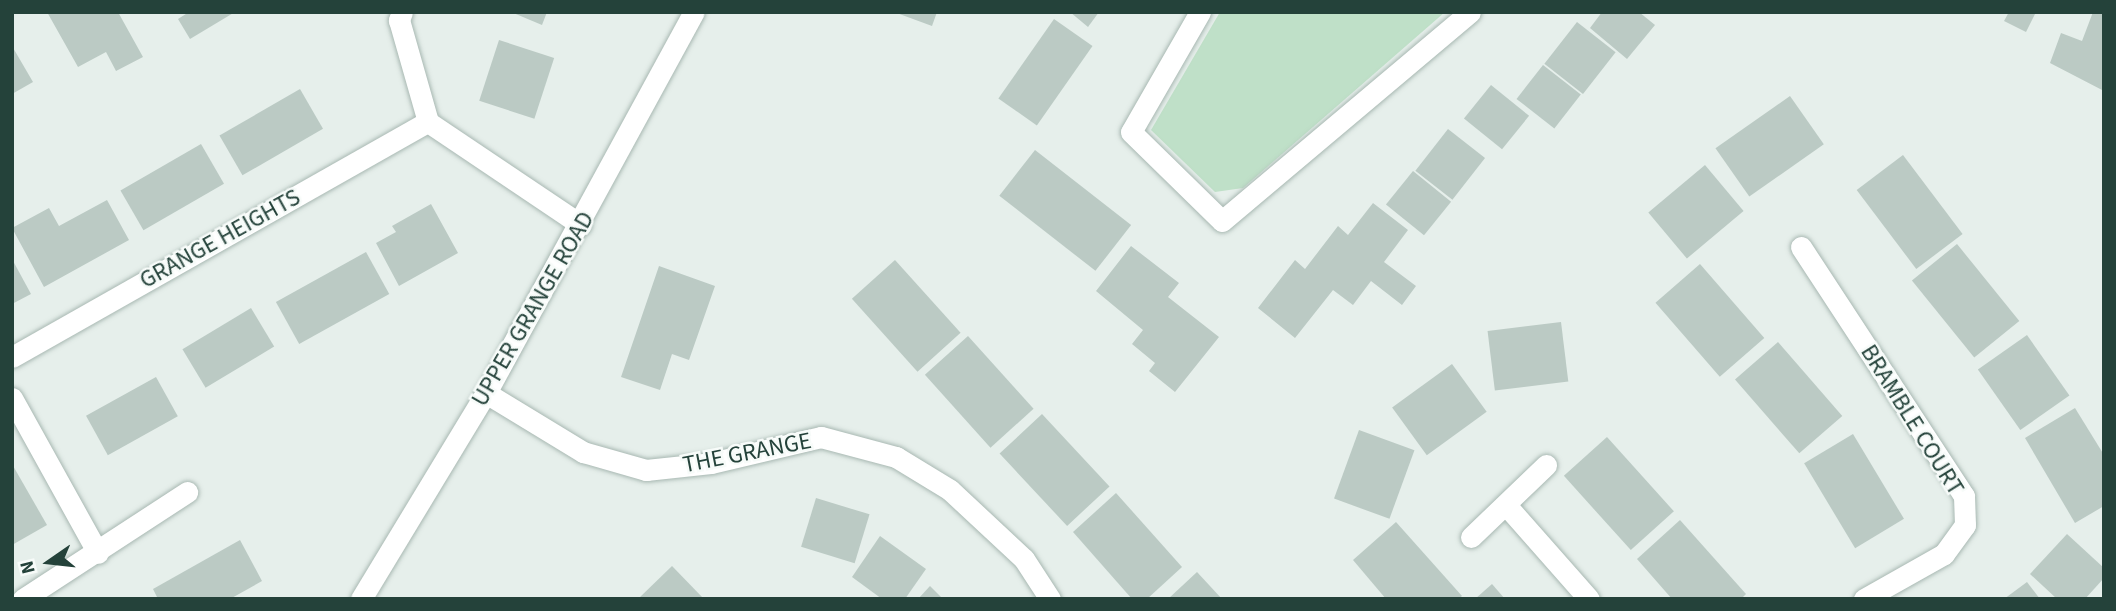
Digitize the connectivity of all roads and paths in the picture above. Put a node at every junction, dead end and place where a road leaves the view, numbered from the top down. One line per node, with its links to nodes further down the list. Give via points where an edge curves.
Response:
1 (694, 12): 6 (street, UPPER GRANGE ROAD)
2 (1199, 12): 3 (street, via 1130,132 1222,221)
3 (1471, 12)
4 (397, 15): 5 (street)
5 (428, 122): 6 (street); 8 (street, GRANGE HEIGHTS)
6 (581, 225): 9 (street, UPPER GRANGE ROAD)
7 (1801, 247): 20 (street, BRAMBLE COURT, via 1964,496 1965,525 1944,554)
8 (12, 357)
9 (486, 393): 17 (street, UPPER GRANGE ROAD); 18 (street, THE GRANGE, via 583,452 646,470 711,463 821,437 896,457 950,490 1024,559)
10 (12, 398): 15 (street)
11 (1546, 465): 13 (street)
12 (187, 492): 15 (street)
13 (1506, 505): 14 (street); 19 (street)
14 (1471, 537)
15 (98, 552): 16 (street)
16 (23, 599)
17 (361, 599)
18 (1050, 599)
19 (1589, 599)
20 (1864, 599)

